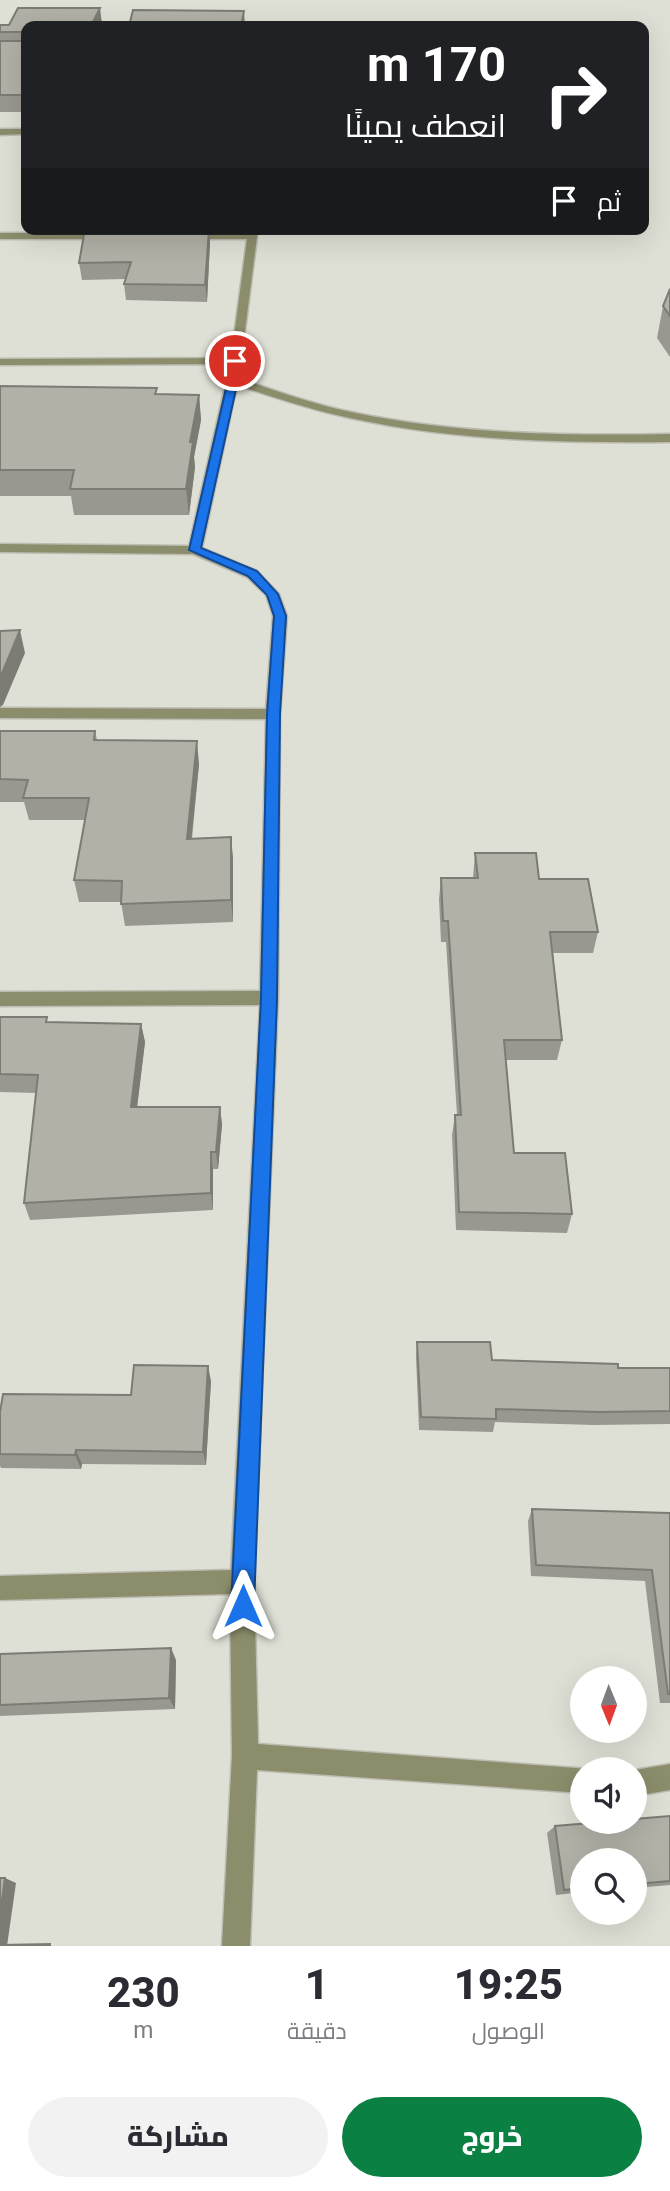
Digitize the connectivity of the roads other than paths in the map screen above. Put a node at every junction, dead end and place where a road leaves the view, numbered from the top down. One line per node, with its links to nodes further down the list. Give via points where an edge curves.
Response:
1 (0, 132): 2 (street)
2 (21, 132)
3 (199, 235): 7 (street)
4 (253, 235): 8 (street)
5 (0, 236): 6 (street)
6 (118, 236)
7 (172, 236)
8 (235, 361): 9 (street); 10 (street)
9 (0, 362)
10 (233, 380): 11 (street, via 349,414 449,432 549,439); 13 (street)
11 (670, 438)
12 (0, 548): 13 (street)
13 (195, 550): 15 (street, via 243,568 272,594 280,616)
14 (0, 713): 15 (street)
15 (273, 714): 16 (street)
16 (269, 998): 17 (street); 18 (street)
17 (0, 999)
18 (242, 1582): 19 (street); 20 (street)
19 (0, 1588)
20 (245, 1756): 22 (street); 24 (street)
21 (670, 1777): 23 (street)
22 (570, 1779)
23 (647, 1781)
24 (236, 1946)

